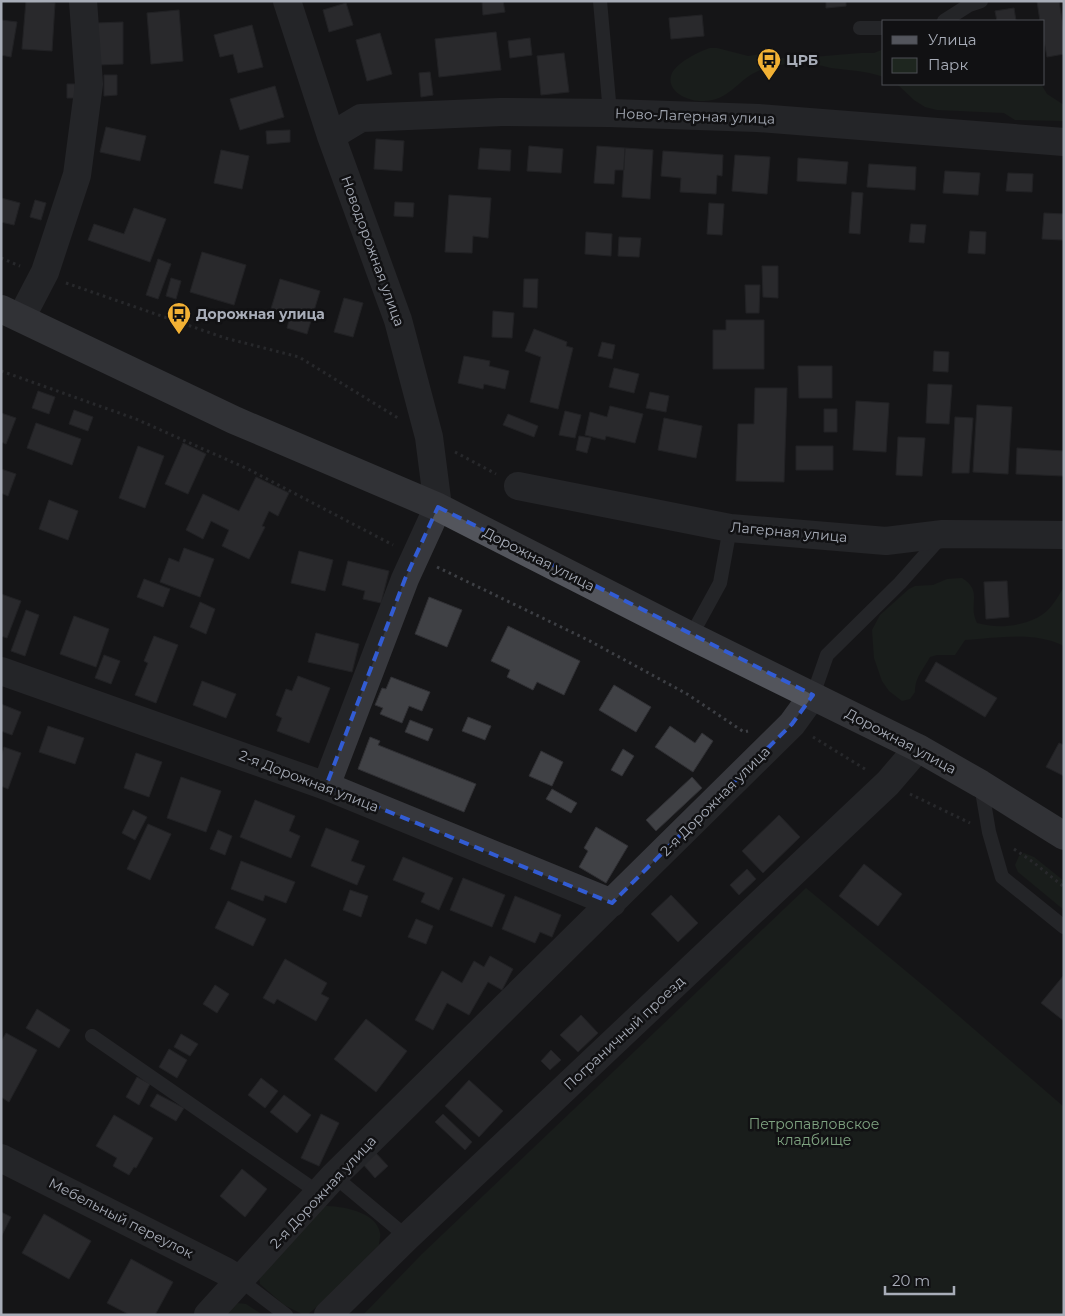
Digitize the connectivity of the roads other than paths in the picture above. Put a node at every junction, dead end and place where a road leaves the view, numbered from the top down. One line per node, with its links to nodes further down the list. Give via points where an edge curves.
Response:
1 (82, 1): 11 (street, via 89,84 78,175 43,276)
2 (287, 1): 9 (street, Новодорожная улица)
3 (600, 1): 8 (lane)
4 (981, 1): 5 (lane)
5 (946, 20)
6 (860, 28): 7 (lane)
7 (882, 28)
8 (610, 113): 9 (street, Ново-Лагерная улица, via 501,112 361,118); 10 (street, Ново-Лагерная улица, via 758,118)
9 (331, 136): 13 (street, Новодорожная улица, via 398,320 429,437)
10 (1064, 142)
11 (11, 313): 13 (main road, Дорожная улица, via 234,420)
12 (518, 486): 14 (street, Лагерная улица)
13 (438, 507): 17 (main road, Дорожная улица); 22 (street, via 405,579)
14 (730, 528): 15 (street, Лагерная улица, via 886,541); 17 (lane, via 720,583)
15 (943, 534): 16 (street, Лагерная улица); 19 (lane, via 827,655)
16 (1064, 535)
17 (691, 636): 19 (main road, Дорожная улица)
18 (1, 671): 22 (street, 2-я Дорожная улица)
19 (813, 695): 20 (main road, Дорожная улица); 24 (street, 2-я Дорожная улица, via 792,724)
20 (918, 748): 21 (main road, Дорожная улица); 29 (street, Пограничный проезд, via 888,784)
21 (981, 784): 23 (main road, Дорожная улица); 25 (lane, via 989,832 1002,877)
22 (326, 786): 24 (street, 2-я Дорожная улица)
23 (1064, 836)
24 (612, 903): 28 (street, 2-я Дорожная улица)
25 (1064, 927)
26 (92, 1036): 28 (lane)
27 (1, 1158): 30 (street, Мебельный переулок)
28 (327, 1185): 29 (lane); 30 (street, 2-я Дорожная улица)
29 (407, 1237): 33 (street, Пограничный проезд)
30 (240, 1280): 31 (street, 2-я Дорожная улица); 32 (lane)
31 (208, 1315)
32 (286, 1315)
33 (328, 1315)

